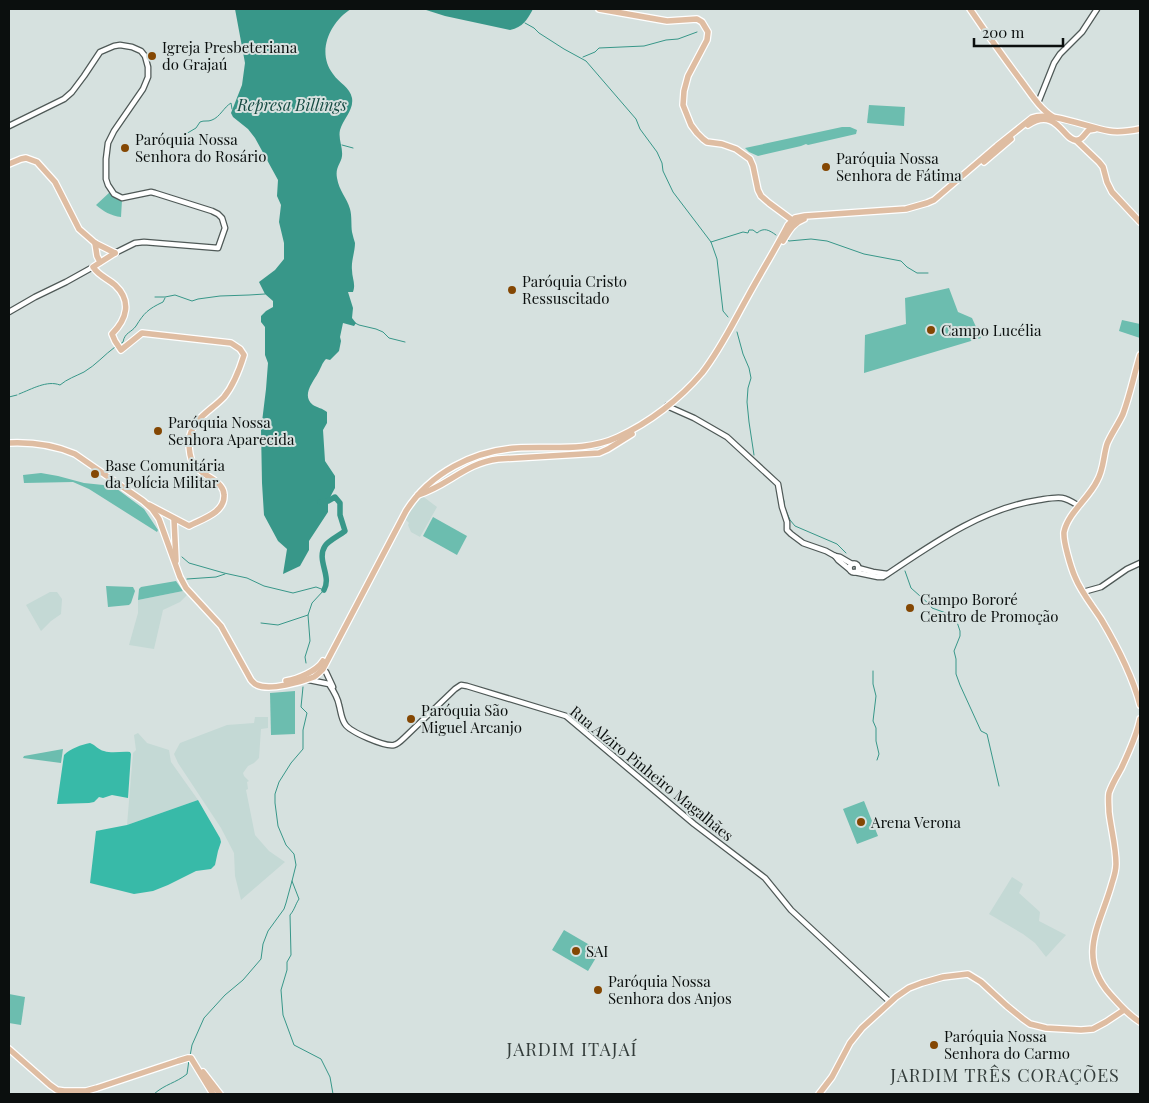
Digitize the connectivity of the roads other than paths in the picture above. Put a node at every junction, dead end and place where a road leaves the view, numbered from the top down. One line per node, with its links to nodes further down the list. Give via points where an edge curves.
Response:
1 (599, 9): 19 (main road, via 667,21 697,19 702,22 708,37 686,81 683,105 686,114 694,130 707,142 722,144 750,159 761,196)
2 (970, 9): 4 (main road)
3 (1097, 9): 4 (street, via 1082,32 1054,63)
4 (1038, 105): 5 (main road); 6 (main road); 7 (main road)
5 (1032, 118): 6 (main road); 19 (main road, via 934,200 906,209 805,216)
6 (1044, 118): 7 (main road); 11 (main road); 19 (main road, via 1027,126 929,206 910,212 807,219)
7 (1055, 118): 8 (main road)
8 (1068, 121): 9 (main road); 11 (main road)
9 (1081, 124): 12 (main road); 14 (main road)
10 (9, 126): 21 (street, via 64,99 100,52 120,45 132,47 145,56 148,67 146,83 108,143 108,186 122,198 151,192 212,211 222,218 224,235 218,248 144,242)
11 (1062, 129): 15 (main road)
12 (1097, 129): 13 (main road, via 1115,132); 14 (main road, via 1089,130)
13 (1140, 129)
14 (1085, 135): 15 (main road); 16 (main road)
15 (1077, 141): 16 (main road)
16 (1088, 151): 18 (main road, via 1103,167 1112,192)
17 (9, 164): 20 (main road, via 26,158 37,162 55,182 79,229)
18 (1140, 222)
19 (791, 224): 26 (main road, via 717,351 702,373)
20 (95, 244): 21 (main road); 22 (main road)
21 (115, 253): 22 (main road)
22 (100, 262): 23 (main road)
23 (94, 267): 24 (street); 36 (main road, via 124,297 126,312 112,334 121,350 142,333 231,343 244,355 226,394 198,420 190,441 192,463 223,490 220,508 189,526)
24 (9, 312)
25 (1140, 356): 35 (main road, via 1124,412 1107,444 1099,479)
26 (671, 406): 28 (main road, via 624,434 596,444 571,448); 30 (main road, via 618,443 599,452); 40 (street, via 727,437 778,484 789,532 803,543 840,557)
27 (9, 443): 34 (main road, via 47,445 67,450)
28 (509, 449): 29 (main road); 30 (main road)
29 (491, 452): 30 (main road); 31 (main road, via 461,462)
30 (501, 459): 32 (main road, via 469,468)
31 (426, 486): 32 (main road); 33 (main road)
32 (427, 493): 33 (main road)
33 (416, 496): 43 (main road, via 336,643)
34 (143, 501): 36 (main road); 37 (main road)
35 (1079, 506): 41 (street, via 1060,498 996,511 937,540 883,577); 42 (main road, via 1064,534 1074,574)
36 (174, 519): 37 (main road); 39 (main road)
37 (159, 520): 39 (main road)
38 (1140, 563): 42 (street, via 1101,587)
39 (176, 565): 45 (main road, via 186,588 217,620)
40 (850, 566): 41 (street, via 852,572); 41 (street, via 856,564)
41 (856, 570)
42 (1083, 592): 49 (main road, via 1123,660)
43 (319, 668): 44 (street); 45 (main road, via 281,682 263,683); 46 (main road)
44 (327, 674): 47 (street); 48 (street)
45 (249, 678): 46 (main road, via 262,686 288,685)
46 (309, 679): 47 (street)
47 (320, 682): 48 (street, Rua Alziro Pinheiro Magalhães, via 329,684)
48 (339, 702): 51 (street, Rua Alziro Pinheiro Magalhães, via 342,720 351,730 392,745 404,738 461,685 566,716 694,824 765,878 791,910)
49 (1140, 705)
50 (1140, 719): 52 (main road, via 1108,796 1116,868 1092,946 1102,984)
51 (890, 1002): 52 (main road, via 922,983 968,974 1030,1024 1046,1028 1093,1029); 58 (main road, via 853,1039)
52 (1124, 1010): 53 (main road)
53 (1140, 1022)
54 (9, 1049): 55 (main road, via 50,1084 64,1091 97,1088 189,1058)
55 (196, 1067): 56 (main road); 57 (main road, via 204,1072)
56 (214, 1094)
57 (220, 1094)
58 (819, 1094)

